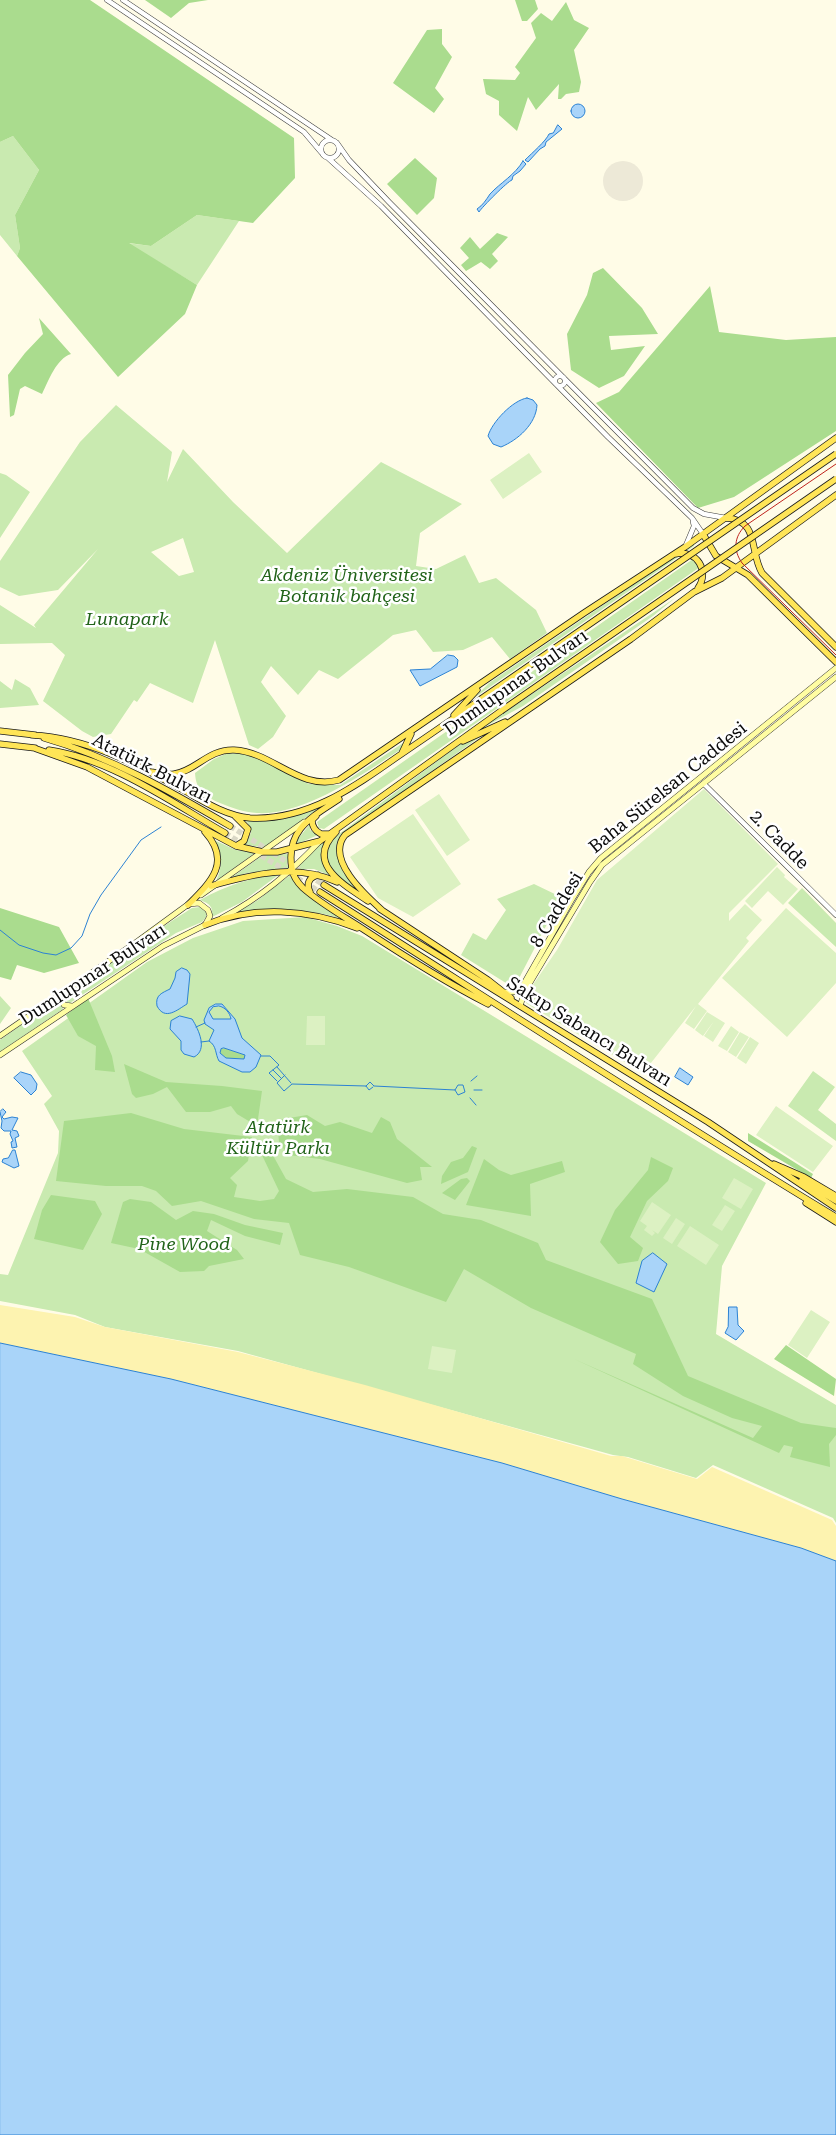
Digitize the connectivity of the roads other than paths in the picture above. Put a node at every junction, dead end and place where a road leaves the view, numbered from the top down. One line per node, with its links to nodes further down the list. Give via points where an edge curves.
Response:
1 (107, 0): 5 (street, via 304,132)
2 (123, 0): 3 (street)
3 (332, 140): 4 (street); 5 (street, via 322,144)
4 (338, 143): 6 (street, via 338,153); 7 (street, via 349,160 389,202)
5 (321, 152): 6 (street)
6 (328, 158): 8 (street, via 381,206)
7 (564, 377): 8 (street, via 564,384); 14 (street, via 696,511)
8 (556, 384): 13 (street)
9 (836, 438): 14 (main road)
10 (836, 454): 27 (main road, Dumlupınar Bulvarı, bridge)
11 (836, 479): 32 (main road, Dumlupınar Bulvarı, bridge)
12 (836, 495): 18 (main road)
13 (692, 518): 15 (street); 16 (street, via 694,526)
14 (726, 518): 15 (main road); 18 (main road, via 735,519 745,526 753,540)
15 (704, 534): 16 (main road); 19 (main road, via 716,556)
16 (685, 547): 17 (main road)
17 (674, 554): 20 (main road, via 686,553 700,564 702,582); 25 (main road)
18 (754, 554): 19 (main road); 21 (main road, via 766,578)
19 (735, 568): 20 (main road); 22 (main road, via 748,575)
20 (694, 592): 26 (main road)
21 (836, 647)
22 (836, 662)
23 (836, 668): 64 (main road, Baha Sürelsan Caddesi, via 601,858 571,901 522,987)
24 (836, 677): 37 (main road, Baha Sürelsan Caddesi)
25 (485, 681): 27 (main road); 29 (main road)
26 (520, 715): 32 (main road); 58 (main road, via 343,838 338,850 341,861 364,893)
27 (446, 724): 34 (main road, Dumlupınar Bulvarı)
28 (0, 731): 30 (main road, Atatürk Bulvarı)
29 (412, 732): 34 (main road); 35 (main road, via 339,780 327,783 315,783 255,754 232,750 216,753 174,774)
30 (32, 735): 35 (main road, Dumlupınar Bulvarı, via 54,736 85,744); 42 (main road, Atatürk Bulvarı, via 104,758)
31 (0, 744): 33 (main road, Atatürk Bulvarı)
32 (450, 746): 40 (main road, Dumlupınar Bulvarı)
33 (34, 748): 43 (main road, via 87,767); 45 (main road, Atatürk Bulvarı, via 91,760 154,791)
34 (401, 755): 36 (main road, Dumlupınar Bulvarı)
35 (150, 772): 39 (main road, Dumlupınar Bulvarı)
36 (368, 778): 38 (main road); 39 (main road, Dumlupınar Bulvarı, via 299,812 249,818)
37 (704, 784): 59 (street, 2. Cadde); 66 (main road, 8 Caddesi, via 602,865 530,982)
38 (319, 812): 41 (main road); 44 (main road, via 312,820 316,831 321,834)
39 (234, 814): 47 (main road, via 248,829 244,841)
40 (353, 816): 44 (main road, Dumlupınar Bulvarı); 53 (main road, via 330,839 324,854 329,870)
41 (304, 822): 48 (main road); 49 (main road, Dumlupınar Bulvarı)
42 (230, 826)
43 (200, 827): 47 (main road); 57 (main road, via 214,842 217,866 206,887)
44 (332, 831): 46 (main road, Dumlupınar Bulvarı)
45 (225, 833)
46 (320, 841): 48 (main road); 50 (main road, Dumlupınar Bulvarı)
47 (236, 846): 49 (main road)
48 (291, 849): 49 (main road); 50 (main road)
49 (264, 852): 54 (main road, Dumlupınar Bulvarı)
50 (292, 871): 51 (main road); 54 (main road, via 243,877); 56 (main road, via 297,882); 60 (main road, Dumlupınar Bulvarı, via 250,903)
51 (320, 875): 53 (main road); 56 (main road, via 308,882)
52 (324, 885): 66 (main road, Sakıp Sabancı Bulvarı)
53 (344, 885): 58 (main road)
54 (211, 886): 57 (main road, Dumlupınar Bulvarı)
55 (320, 892): 67 (main road)
56 (313, 896): 62 (main road)
57 (188, 904): 61 (main road, via 199,903 208,910 210,916); 63 (main road, Dumlupınar Bulvarı)
58 (383, 911): 64 (main road)
59 (836, 915)
60 (219, 919): 61 (main road); 62 (main road, via 292,911 322,916)
61 (205, 925): 65 (main road, Dumlupınar Bulvarı, via 163,946)
62 (370, 934): 67 (main road, via 437,976)
63 (65, 991): 65 (main road, via 61,1002); 68 (main road, Dumlupınar Bulvarı)
64 (506, 992): 66 (main road)
65 (72, 1005): 69 (main road, Dumlupınar Bulvarı)
66 (520, 1006): 70 (main road, Sakıp Sabancı Bulvarı)
67 (510, 1014): 72 (main road, Sakıp Sabancı Bulvarı)
68 (0, 1036)
69 (0, 1055)
70 (751, 1152): 71 (main road); 75 (main road, Sakıp Sabancı Bulvarı)
71 (770, 1162): 73 (main road); 74 (main road)
72 (757, 1170): 76 (main road, Sakıp Sabancı Bulvarı); 77 (main road)
73 (836, 1196)
74 (836, 1201)
75 (836, 1208)
76 (836, 1217)
77 (836, 1222)

